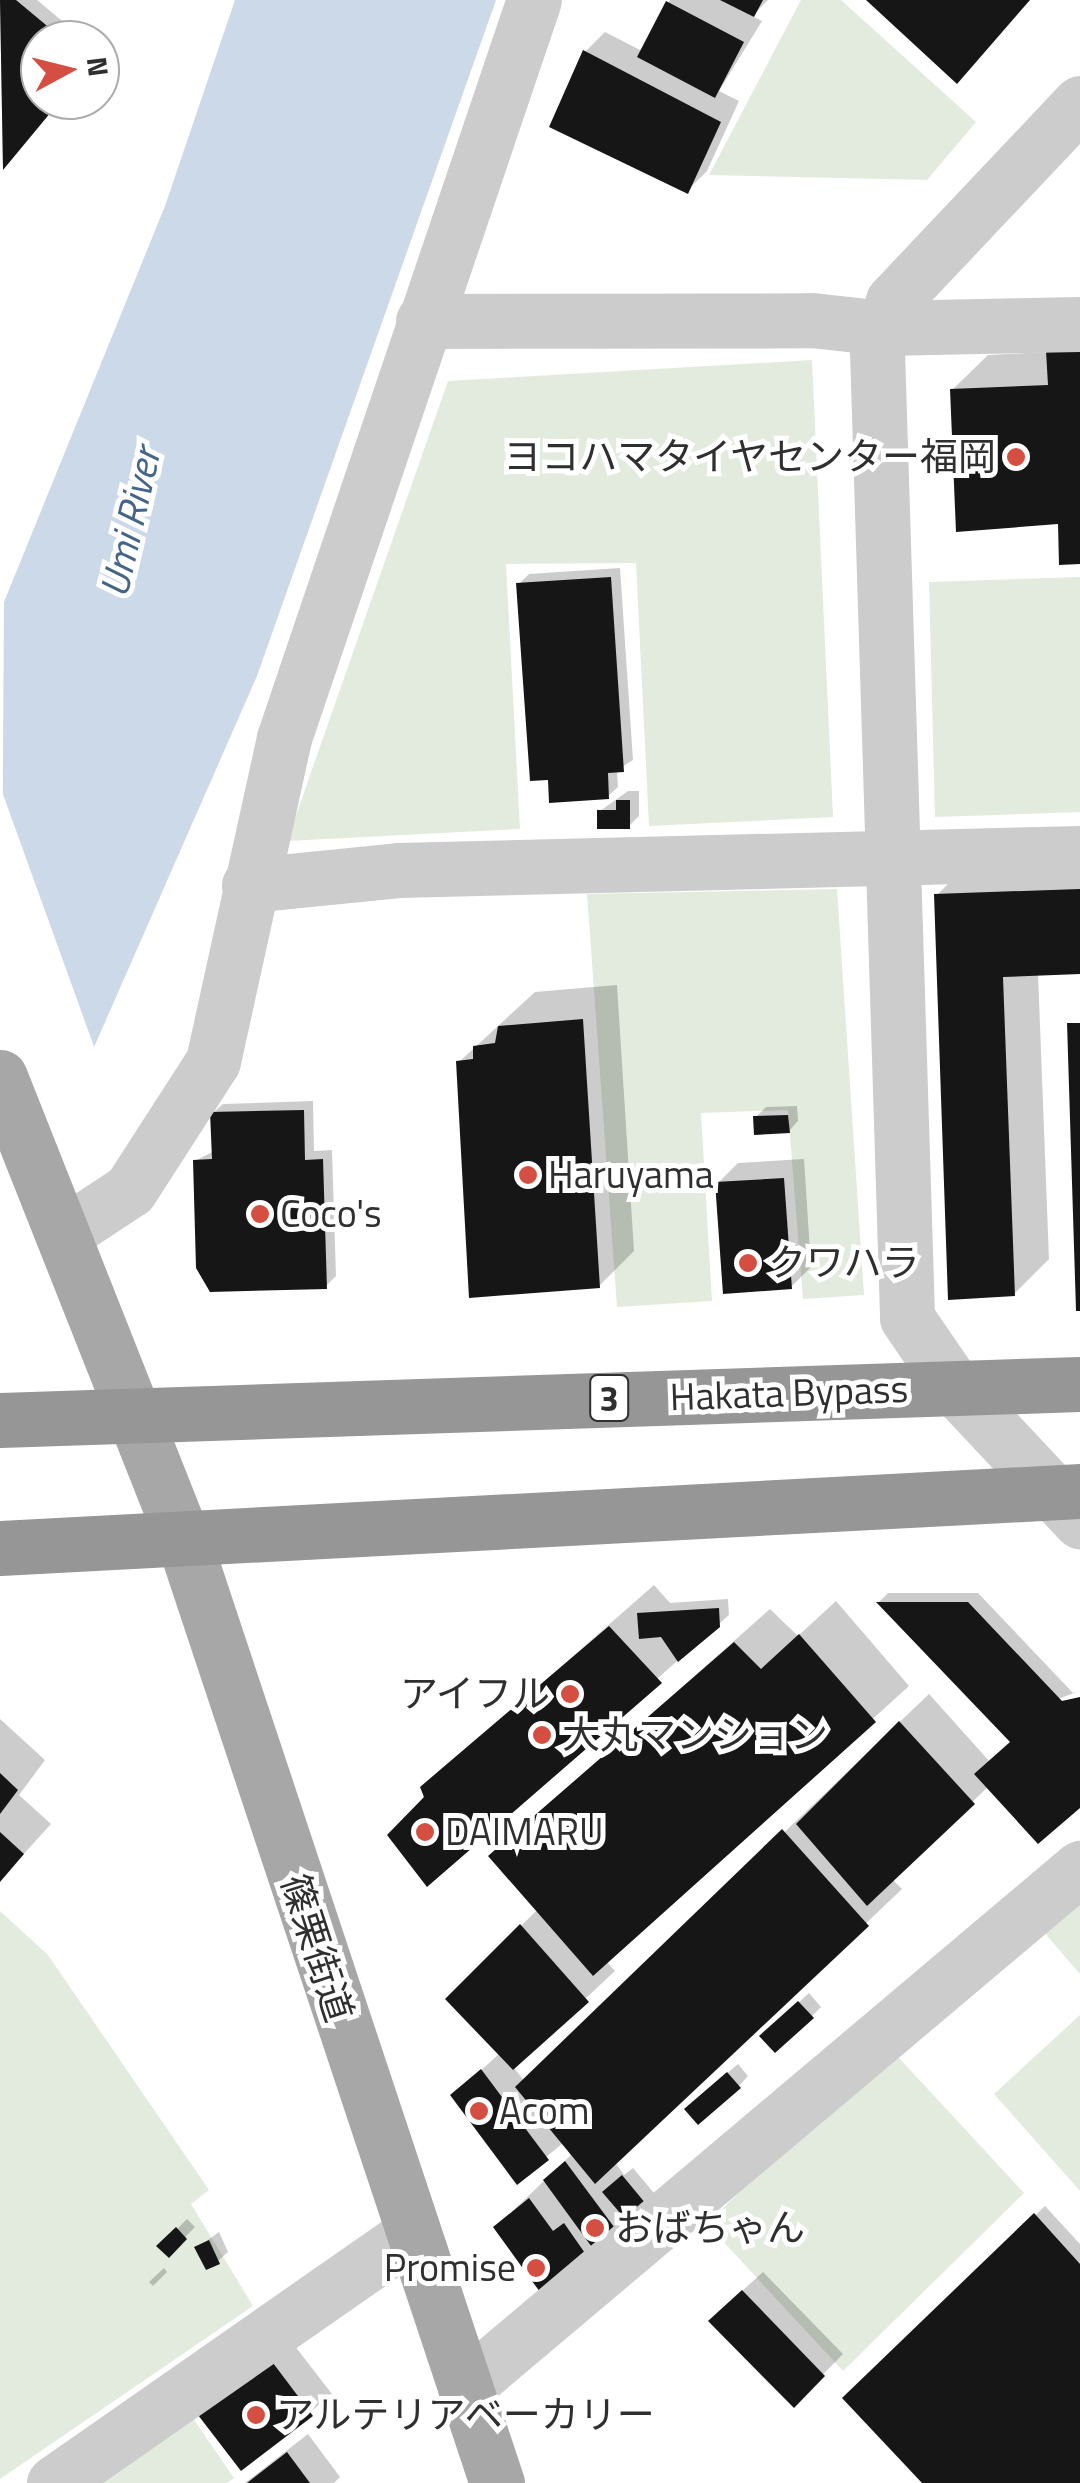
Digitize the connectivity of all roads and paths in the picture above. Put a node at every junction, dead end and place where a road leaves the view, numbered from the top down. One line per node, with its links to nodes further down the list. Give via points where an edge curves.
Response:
1 (534, 0): 3 (street)
2 (1080, 103): 5 (street, via 893,301)
3 (423, 321): 5 (street, via 812,320); 8 (street, via 284,738)
4 (1080, 324): 5 (street)
5 (884, 328): 7 (street, via 877,350)
6 (1080, 853): 7 (street)
7 (892, 859): 8 (street, via 398,870); 12 (street, via 907,1318)
8 (249, 885): 10 (street, via 213,1061 130,1190)
9 (0, 1078): 10 (main road, 篠栗街道)
10 (63, 1234): 13 (main road, 篠栗街道)
11 (1080, 1384): 12 (highway, Hakata Bypass / 3)
12 (955, 1388): 13 (highway, Hakata Bypass / 3); 15 (street)
13 (137, 1413): 14 (highway, 3); 16 (main road, 篠栗街道)
14 (0, 1420)
15 (1071, 1501): 16 (highway)
16 (184, 1540): 17 (highway); 19 (main road, 篠栗街道)
17 (0, 1548)
18 (1080, 1868): 20 (street)
19 (410, 2234): 20 (main road, 篠栗街道); 21 (street)
20 (465, 2387): 22 (main road, 篠栗街道)
21 (54, 2483)
22 (496, 2483)

